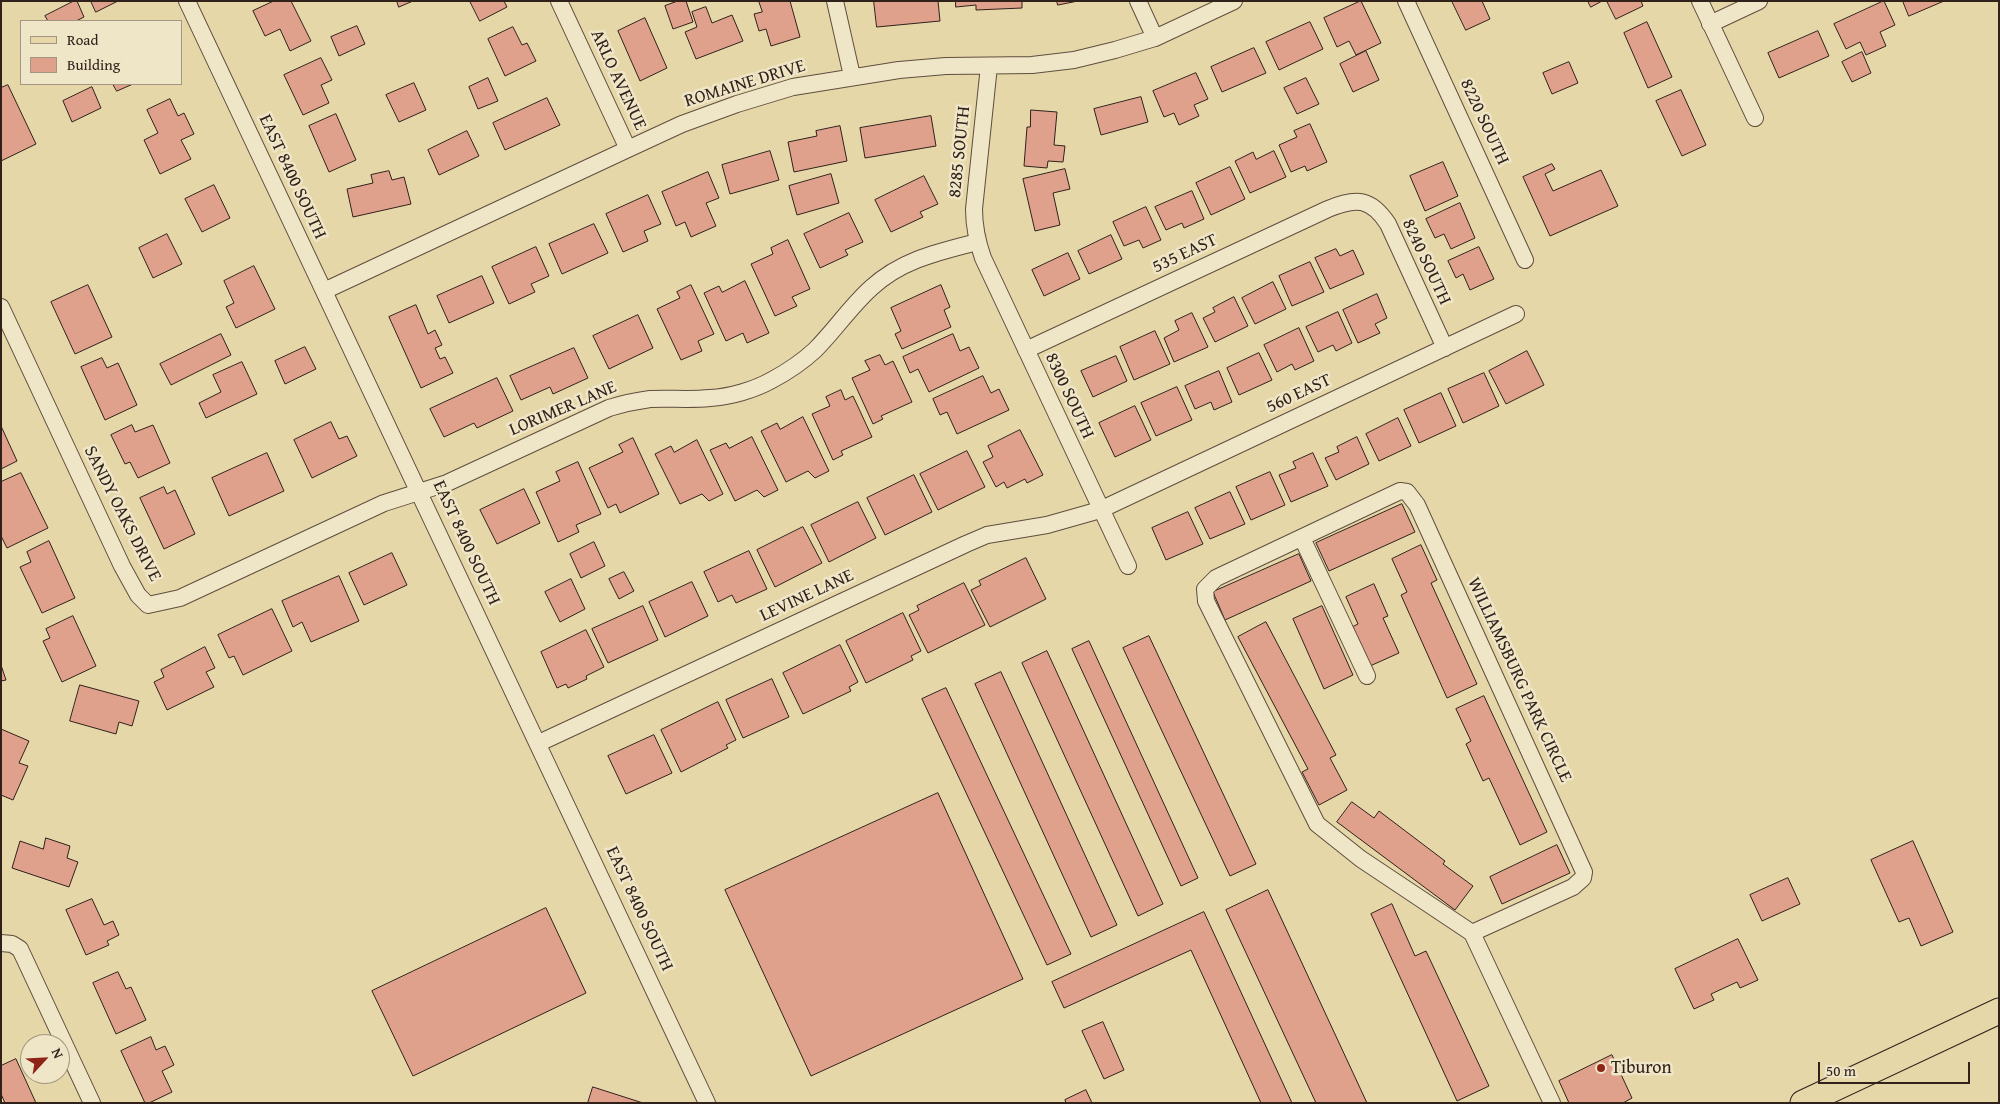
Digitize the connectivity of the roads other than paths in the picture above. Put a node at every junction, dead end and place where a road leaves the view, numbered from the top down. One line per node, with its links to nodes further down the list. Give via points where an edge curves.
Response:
1 (187, 1): 18 (street, EAST 8400 SOUTH)
2 (559, 1): 14 (street, ARLO AVENUE)
3 (835, 1): 12 (street)
4 (1138, 1): 10 (street)
5 (1234, 1): 10 (street, ROMAINE DRIVE)
6 (1406, 1): 17 (street, 8220 SOUTH)
7 (1700, 1): 9 (street)
8 (1759, 1): 9 (street)
9 (1710, 24): 13 (street)
10 (1155, 38): 11 (street, ROMAINE DRIVE, via 1074,60)
11 (989, 66): 12 (street, ROMAINE DRIVE, via 946,66); 16 (street, 8285 SOUTH, via 974,209)
12 (852, 76): 14 (street, ROMAINE DRIVE, via 794,87 737,104 682,124)
13 (1754, 118)
14 (628, 149): 18 (street, ROMAINE DRIVE)
15 (1362, 201): 21 (street, 8240 SOUTH, via 1373,206 1388,224); 22 (street, 535 EAST, via 1351,201 1328,209)
16 (977, 242): 22 (street, 8300 SOUTH); 23 (street, LORIMER LANE, via 919,258 894,271 872,286 814,351 795,367 770,381 742,392 712,398 648,399 609,408 447,484)
17 (1525, 260)
18 (324, 291): 23 (street, EAST 8400 SOUTH)
19 (1, 306): 23 (street, SANDY OAKS DRIVE, via 122,566 148,605 180,598 384,503)
20 (1516, 314): 21 (street, 560 EAST)
21 (1444, 348): 24 (street, 560 EAST)
22 (1026, 350): 24 (street, 8300 SOUTH)
23 (420, 492): 28 (street, EAST 8400 SOUTH)
24 (1100, 510): 26 (street, 8300 SOUTH); 28 (street, LEVINE LANE, via 1047,525 988,535 966,544)
25 (1302, 538): 27 (street); 29 (street, WILLIAMSBURG PARK CIRCLE, via 1216,578 1205,589 1206,601 1317,824 1361,859); 29 (street, WILLIAMSBURG PARK CIRCLE, via 1392,494 1407,492 1582,866 1583,878 1574,887)
26 (1128, 566)
27 (1367, 676)
28 (539, 743): 33 (street, EAST 8400 SOUTH)
29 (1472, 933): 34 (street)
30 (7, 944): 32 (street, via 20,949)
31 (1999, 1012): 35 (main road)
32 (92, 1103)
33 (707, 1103)
34 (1552, 1103)
35 (1803, 1103)

